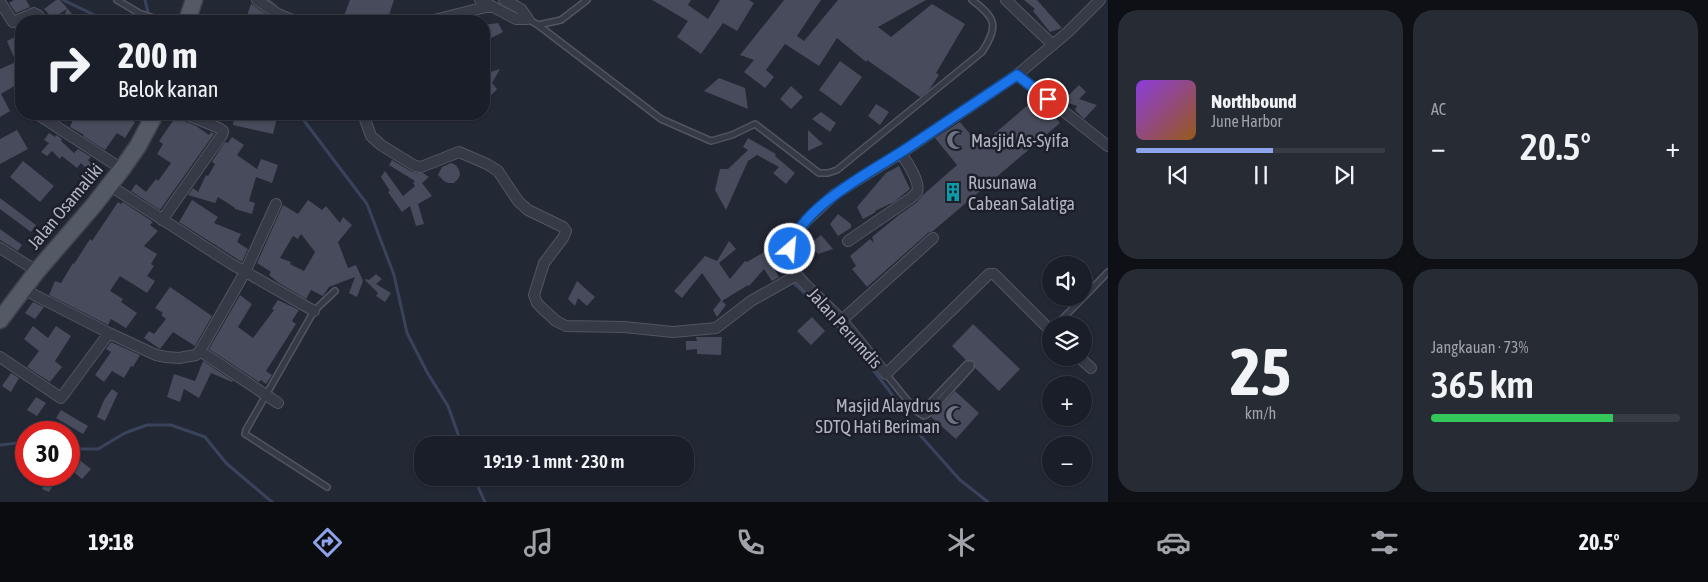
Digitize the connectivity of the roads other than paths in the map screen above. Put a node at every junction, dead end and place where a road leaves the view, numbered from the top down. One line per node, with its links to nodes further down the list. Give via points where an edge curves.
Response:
1 (116, 0): 12 (lane)
2 (194, 0): 13 (main road)
3 (257, 0): 14 (street)
4 (480, 0): 11 (street)
5 (504, 0): 16 (street, via 521,9)
6 (586, 0): 18 (lane, via 561,20)
7 (972, 0): 18 (lane, via 992,17 992,35 982,52 828,174 819,173 757,124 711,141 661,119)
8 (1006, 0): 19 (street)
9 (1100, 0): 19 (street, Jalan Perumdis)
10 (0, 2): 17 (street)
11 (490, 6): 15 (street); 16 (street, via 516,20)
12 (146, 15)
13 (189, 15)
14 (282, 15)
15 (454, 15)
16 (528, 19): 18 (lane)
17 (15, 21)
18 (538, 25)
19 (1053, 45): 20 (street, Jalan Perumdis)
20 (1017, 75): 25 (street); 26 (street, Jalan Perumdis)
21 (46, 120): 27 (street)
22 (152, 120): 27 (main road, Jalan Osamaliki)
23 (200, 120): 30 (street, via 219,128 222,135)
24 (365, 120): 37 (street, via 371,136 380,145 415,166 459,152 498,171 528,210 563,226 566,231 544,263 534,295 544,310 566,326 672,332 716,328 752,301)
25 (1108, 146)
26 (901, 153): 32 (street, via 916,179 917,192); 37 (street, Jalan Perumdis, via 835,194 806,221 790,249)
27 (122, 169): 28 (main road, Jalan Osamaliki)
28 (109, 186): 30 (street); 34 (main road, Jalan Osamaliki)
29 (276, 204): 35 (street)
30 (162, 220): 35 (street)
31 (933, 238): 45 (street)
32 (848, 241)
33 (0, 248): 34 (street)
34 (37, 271): 39 (main road, Jalan Osamaliki)
35 (245, 272): 42 (street); 48 (street)
36 (1108, 272): 38 (lane)
37 (792, 278): 45 (street, Jalan Perumdis, via 804,283)
38 (1092, 288)
39 (23, 289): 44 (main road, Jalan Osamaliki); 47 (street)
40 (335, 291): 42 (lane)
41 (1074, 306): 43 (lane)
42 (314, 310): 51 (lane)
43 (1065, 316)
44 (0, 320)
45 (842, 320): 50 (street, Jalan Perumdis)
46 (1042, 320): 50 (street, Jalan Perumdis, via 994,274 989,274)
47 (109, 333): 48 (street, via 166,357 190,357); 49 (street, via 61,398)
48 (200, 351): 51 (street)
49 (0, 357)
50 (886, 374): 53 (lane)
51 (265, 395): 52 (street); 54 (lane, via 245,434)
52 (278, 403)
53 (916, 411): 53 (lane, via 928,405 967,364 971,364 928,414 920,415)
54 (327, 487)

